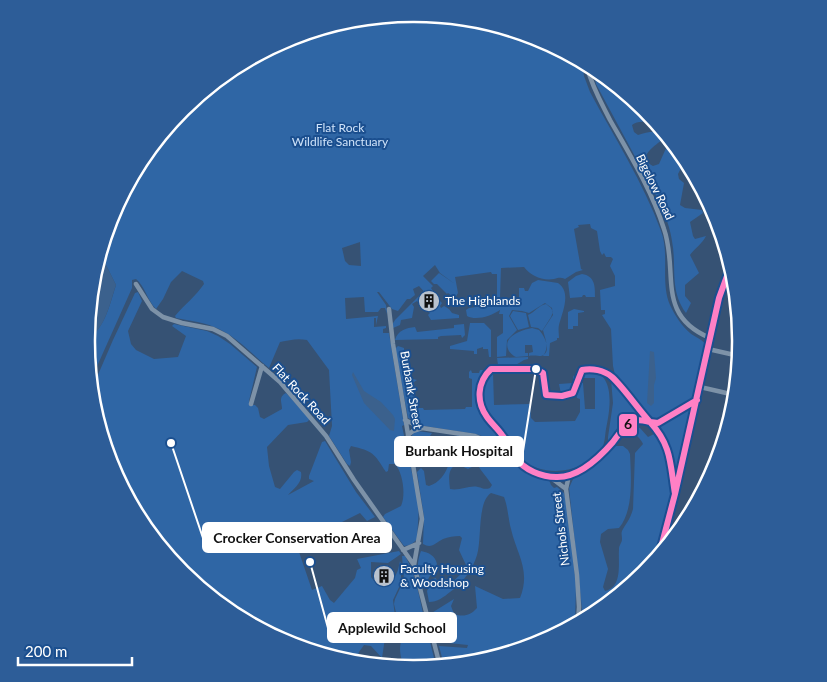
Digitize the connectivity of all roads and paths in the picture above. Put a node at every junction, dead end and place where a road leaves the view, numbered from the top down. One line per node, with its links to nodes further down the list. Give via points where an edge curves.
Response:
1 (590, 76): 5 (street, Bigelow Road, via 595,94 662,222 668,243 672,298 689,325)
2 (726, 278): 5 (main road)
3 (136, 284): 8 (street, Flat Rock Road, via 157,313 173,321 222,333)
4 (389, 309): 13 (street, Burbank Street)
5 (710, 338): 6 (main road)
6 (708, 349): 7 (street); 9 (main road)
7 (731, 354)
8 (262, 366): 12 (street); 23 (street, Flat Rock Road, via 326,436)
9 (700, 387): 10 (street); 11 (main road)
10 (727, 393)
11 (697, 400): 14 (street, via 661,422); 20 (main road)
12 (251, 404)
13 (406, 420): 15 (street); 16 (street, Burbank Street)
14 (651, 424): 17 (street, Nichols Street, via 638,420 630,423 604,451); 20 (street, via 666,445)
15 (422, 428): 16 (street); 18 (street, via 476,436 531,470)
16 (408, 435): 22 (street, Burbank Street, via 422,519)
17 (569, 476): 18 (street); 19 (street, Nichols Street)
18 (550, 477): 19 (street)
19 (566, 489): 25 (street, Nichols Street)
20 (676, 494): 21 (main road)
21 (664, 537)
22 (419, 542): 23 (street); 24 (street, Burbank Street)
23 (403, 550): 24 (street, Flat Rock Road)
24 (414, 565): 26 (street)
25 (579, 613)
26 (438, 659)

